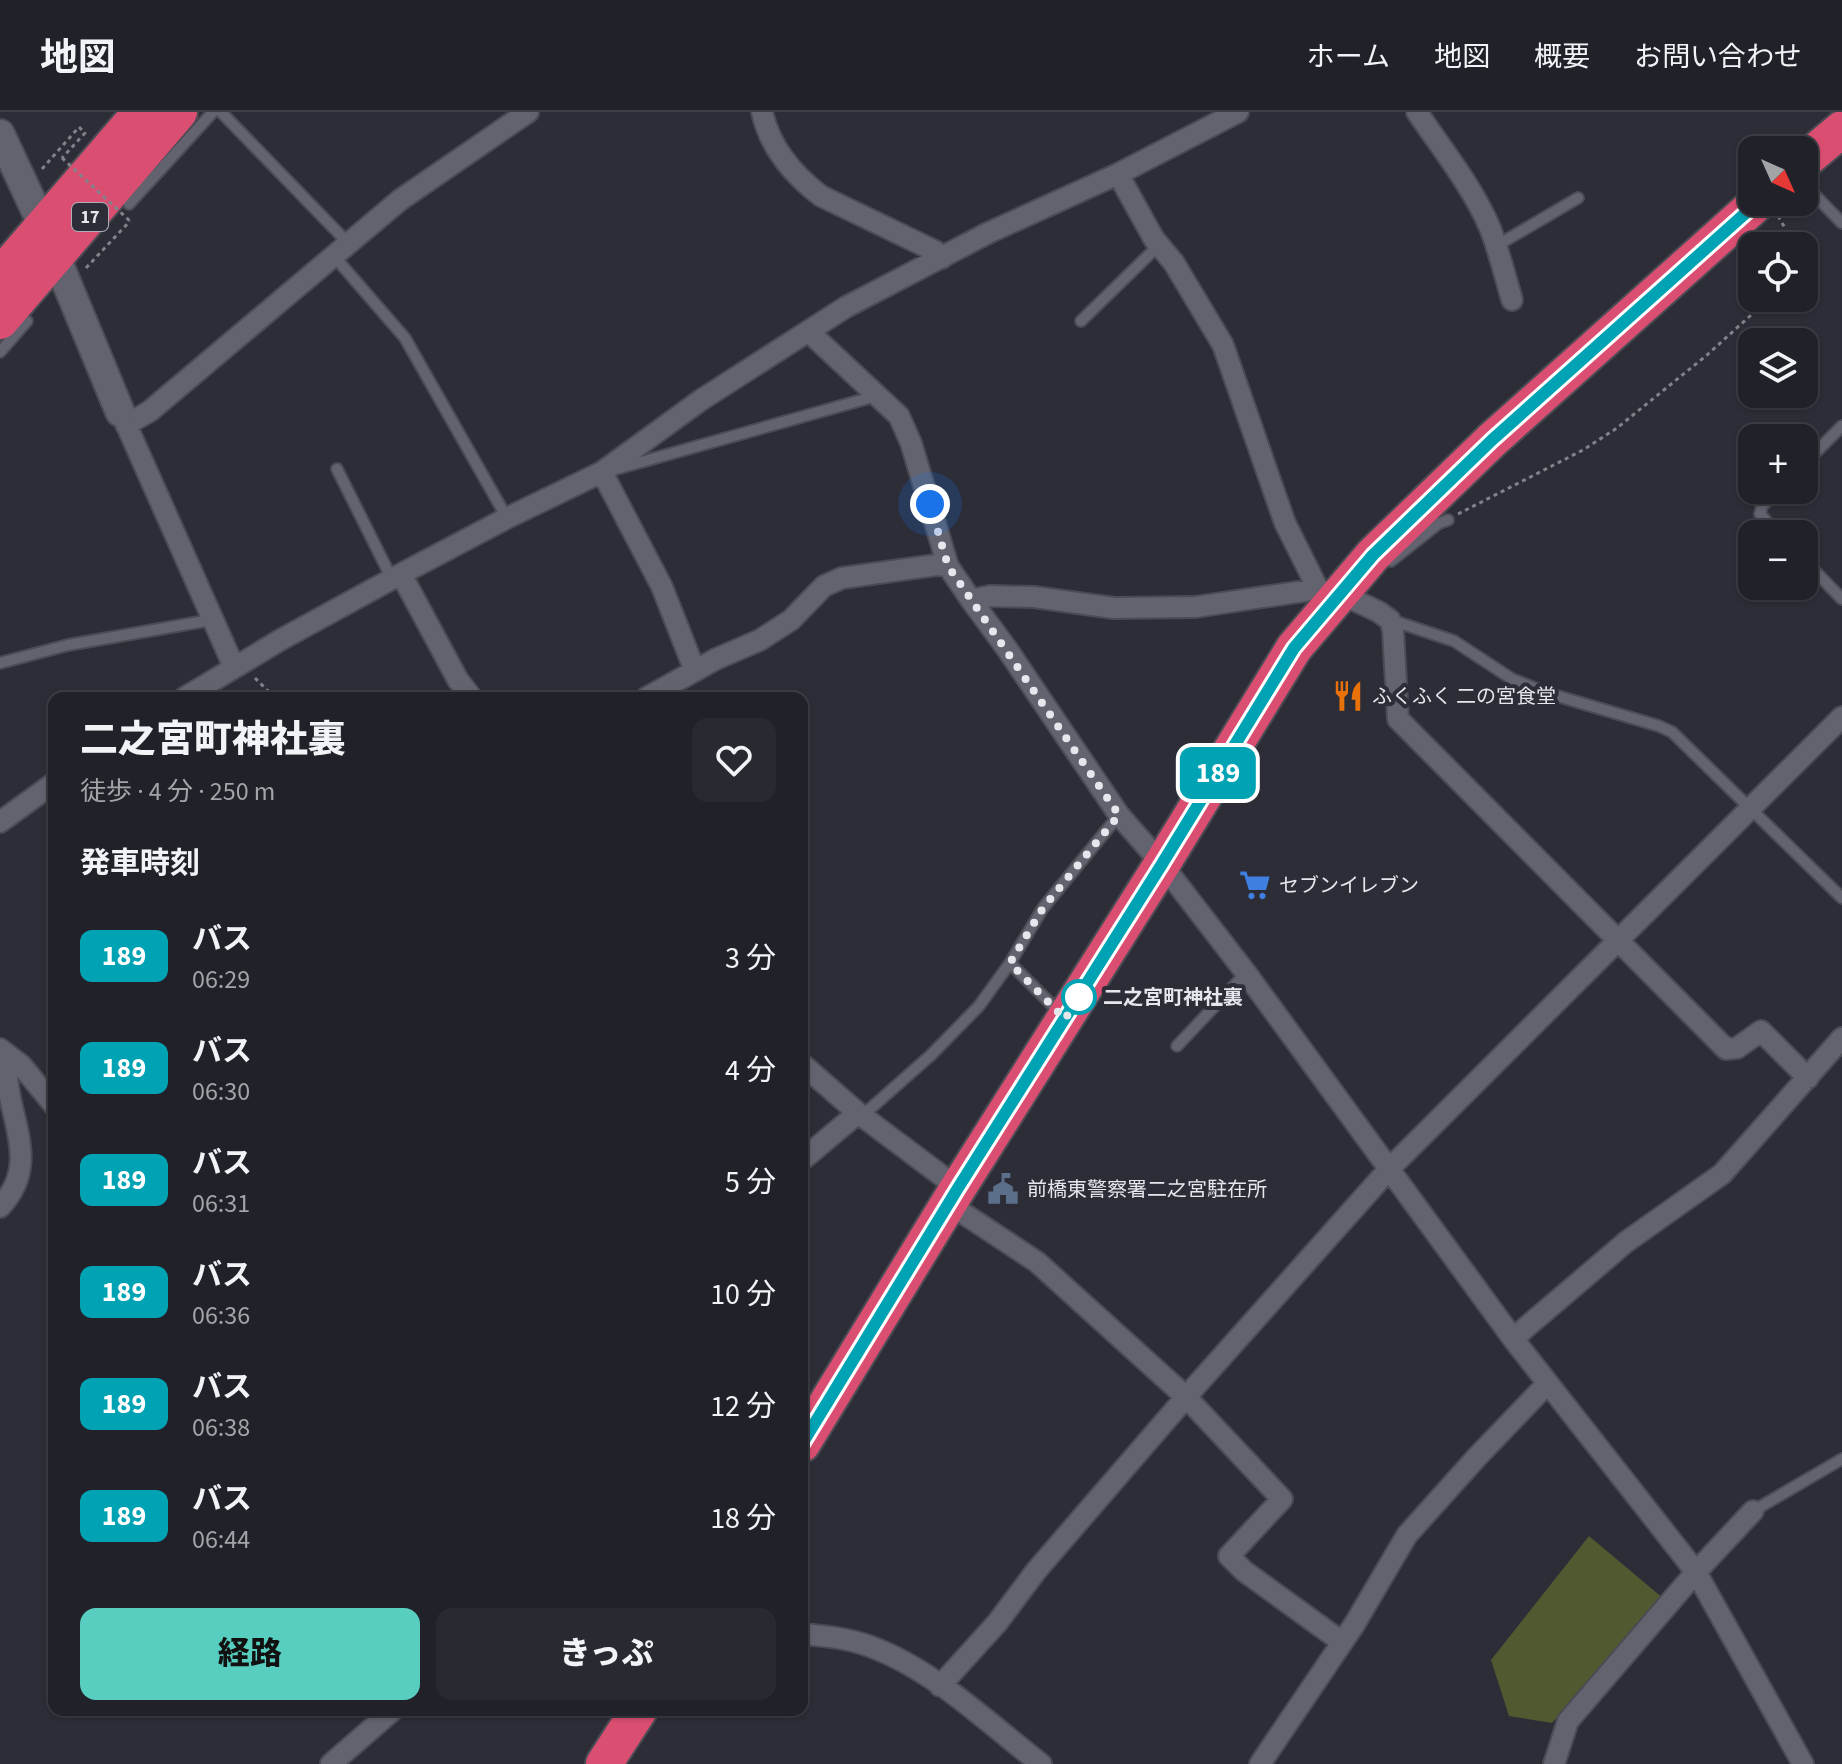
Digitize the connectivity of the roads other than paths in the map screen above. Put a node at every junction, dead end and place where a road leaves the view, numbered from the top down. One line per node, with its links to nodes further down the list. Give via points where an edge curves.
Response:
1 (141, 112): 21 (highway, 17)
2 (179, 112): 21 (highway, 17)
3 (213, 112): 15 (lane)
4 (221, 112): 20 (lane)
5 (528, 112): 20 (street, via 400,200)
6 (762, 112): 22 (street, via 772,143 806,185)
7 (1238, 112): 12 (street)
8 (1417, 112): 19 (street, via 1472,194)
9 (1842, 129): 11 (highway)
10 (0, 134): 21 (street)
11 (1818, 149)
12 (1118, 174): 18 (street); 22 (street)
13 (1578, 198): 19 (lane)
14 (1818, 198): 17 (lane)
15 (129, 204)
16 (1756, 216): 37 (highway, via 1492,440)
17 (1842, 223)
18 (1159, 245): 26 (lane); 41 (street, via 1223,345 1285,523)
19 (1496, 246): 24 (street)
20 (340, 249): 30 (street, via 150,411); 35 (lane, via 405,338)
21 (61, 251): 23 (highway, 17); 25 (highway, 17); 30 (street)
22 (942, 258): 27 (street)
23 (0, 276)
24 (1512, 300)
25 (14, 321): 28 (lane)
26 (1081, 321)
27 (809, 332): 29 (street); 34 (street, via 701,400)
28 (0, 352)
29 (876, 396): 34 (lane); 38 (street, via 899,416 911,443)
30 (123, 418): 44 (street)
31 (1842, 426): 32 (lane)
32 (1818, 450)
33 (337, 469): 40 (lane)
34 (602, 472): 35 (street); 48 (street, via 662,587)
35 (507, 518): 40 (street)
36 (1448, 520): 37 (lane, via 1386,564)
37 (1373, 555): 41 (highway)
38 (948, 566): 43 (street); 48 (street, via 842,578 824,586 791,620 760,640)
39 (1818, 574): 42 (lane)
40 (396, 577): 47 (street); 50 (street)
41 (1328, 592): 43 (street, via 1195,607 1114,608 1004,596); 45 (street); 57 (highway)
42 (1842, 599)
43 (971, 600): 55 (street)
44 (211, 620): 46 (lane, via 68,645); 47 (street)
45 (1390, 620): 54 (lane, via 1454,641 1512,679 1547,693 1672,732); 59 (street, via 1398,719)
46 (0, 663)
47 (242, 670): 49 (street)
48 (695, 671): 51 (street)
49 (196, 692)
50 (467, 692)
51 (657, 692)
52 (1842, 717): 54 (street)
53 (48, 787): 56 (street)
54 (1750, 809): 58 (lane); 59 (street)
55 (1119, 815): 57 (street); 60 (lane, via 1043,908)
56 (0, 822)
57 (1162, 864): 61 (street); 62 (highway)
58 (1842, 898)
59 (1619, 940): 67 (street, via 1726,1049 1737,1048 1761,1031); 71 (street)
60 (1010, 963): 62 (lane); 69 (lane, via 931,1055)
61 (1246, 973): 64 (lane); 71 (street)
62 (1065, 1019): 72 (highway)
63 (1842, 1038): 67 (street)
64 (1177, 1046)
65 (4, 1053): 68 (street); 73 (street, via 21,1168 15,1188)
66 (808, 1069): 69 (street)
67 (1808, 1078): 74 (street, via 1722,1174 1626,1242)
68 (48, 1098)
69 (860, 1115): 70 (street); 72 (street)
70 (808, 1155)
71 (1390, 1168): 74 (street); 76 (street)
72 (953, 1196): 76 (street, via 1037,1262); 77 (highway)
73 (0, 1207)
74 (1514, 1340): 75 (street)
75 (1547, 1384): 80 (street); 82 (street, via 1407,1535)
76 (1186, 1397): 82 (street, via 1282,1499 1229,1556); 83 (street)
77 (808, 1434)
78 (1842, 1459): 79 (lane)
79 (1753, 1511): 80 (street)
80 (1696, 1572): 90 (street, via 1568,1721); 91 (street)
81 (808, 1634): 83 (street, via 866,1645)
82 (1342, 1642): 89 (street)
83 (940, 1686): 88 (street)
84 (386, 1716): 86 (street)
85 (635, 1716): 87 (highway)
86 (331, 1764)
87 (604, 1764)
88 (1041, 1764)
89 (1260, 1764)
90 (1554, 1764)
91 (1803, 1764)

